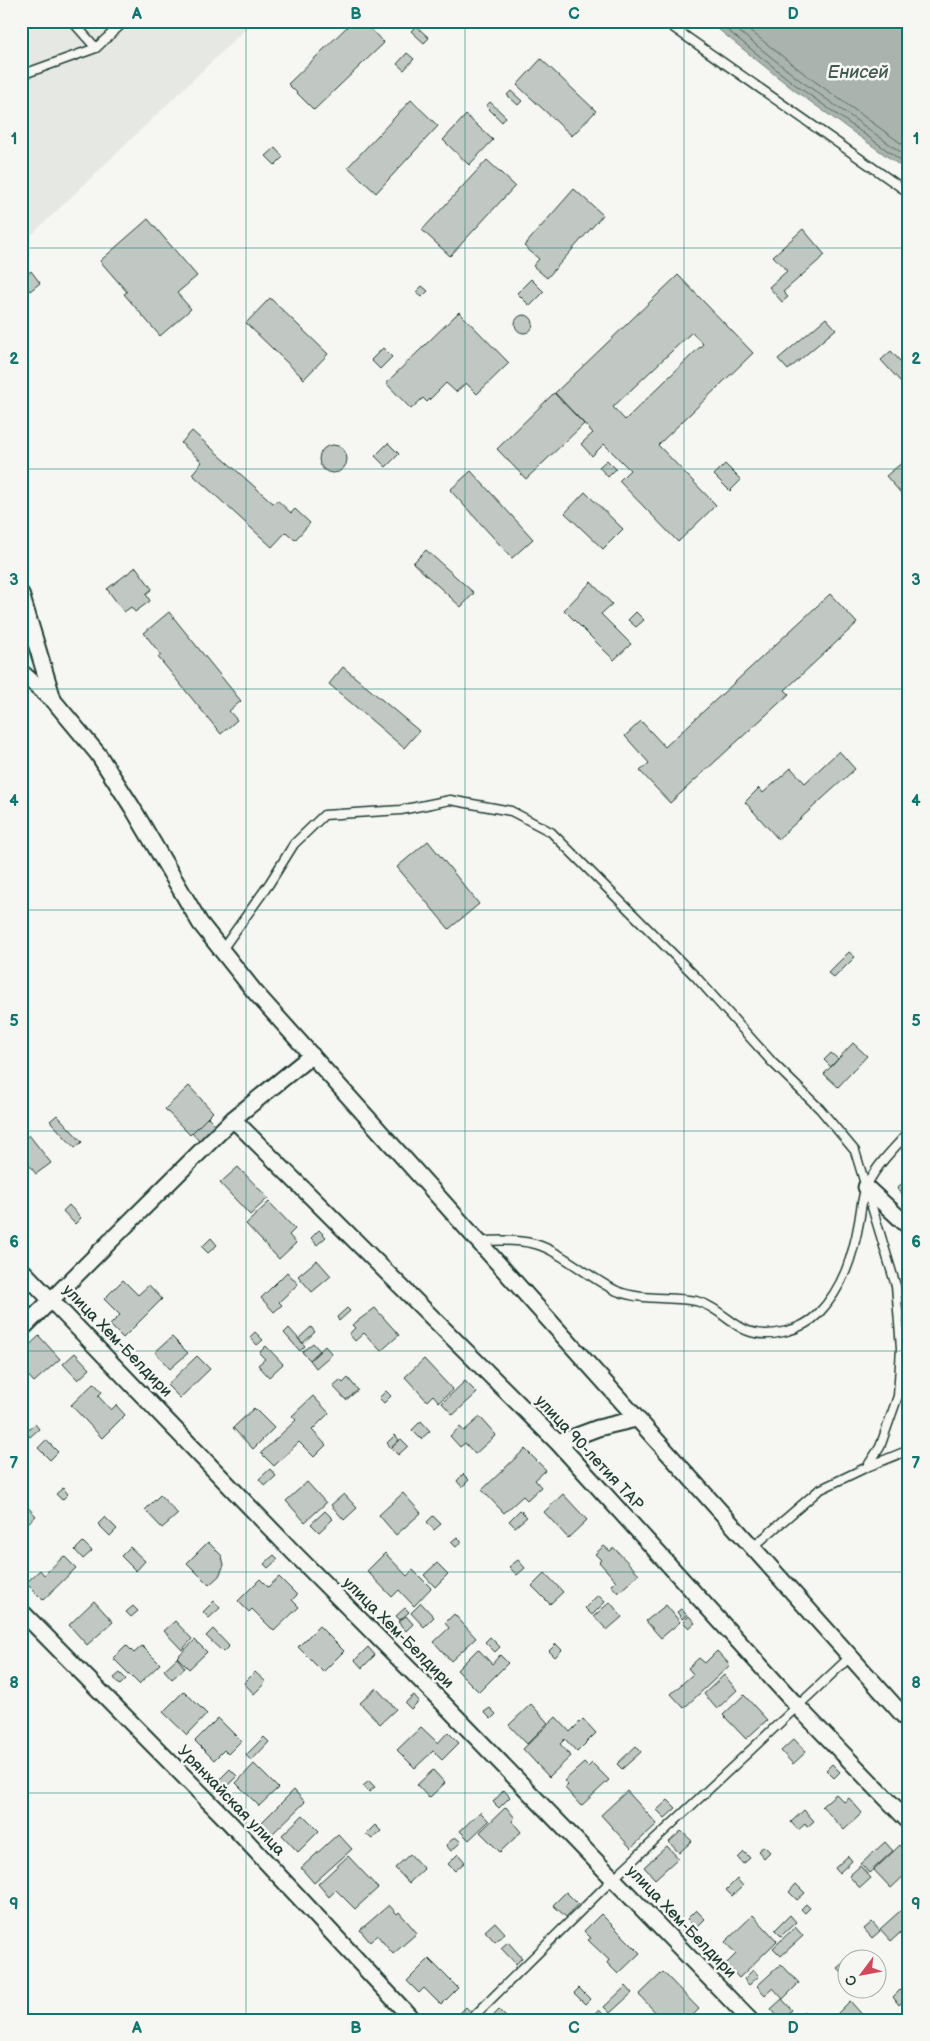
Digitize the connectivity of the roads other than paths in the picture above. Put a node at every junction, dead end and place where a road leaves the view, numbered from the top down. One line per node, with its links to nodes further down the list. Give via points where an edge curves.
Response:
1 (72, 21): 4 (lane)
2 (125, 21): 4 (lane)
3 (664, 21): 6 (lane)
4 (96, 48): 5 (lane)
5 (21, 76)
6 (909, 193)
7 (21, 594): 9 (street)
8 (21, 672): 9 (street)
9 (53, 700): 10 (street, via 98,754 200,923)
10 (221, 951): 11 (street); 14 (lane, via 270,884 294,844 324,815 401,810 450,800 511,811 551,832 696,977 855,1151)
11 (312, 1055): 12 (street); 16 (street)
12 (233, 1119): 18 (street); 21 (street, улица 90-летия ТАР)
13 (909, 1132): 14 (lane)
14 (866, 1186): 15 (street); 16 (lane, via 856,1242 846,1273 834,1294 818,1315 799,1328 774,1333 748,1331 719,1311 696,1302 617,1291 536,1244 504,1240); 23 (lane, via 896,1286 901,1348 898,1396 880,1447)
15 (909, 1227)
16 (478, 1242): 20 (street)
17 (21, 1269): 18 (street, улица Хем-Белдири)
18 (53, 1300): 19 (street); 30 (street, улица Хем-Белдири, via 294,1553)
19 (21, 1330)
20 (636, 1419): 21 (street, via 598,1428); 24 (street)
21 (558, 1443): 27 (street, улица 90-летия ТАР)
22 (909, 1450): 23 (lane)
23 (867, 1466): 24 (lane, via 819,1490)
24 (752, 1548): 26 (street)
25 (21, 1611): 31 (street, Урянхайская улица, via 229,1822)
26 (850, 1657): 27 (lane); 28 (street)
27 (798, 1707): 29 (street, улица 90-летия ТАР); 30 (lane)
28 (909, 1722)
29 (909, 1822)
30 (614, 1878): 32 (lane); 33 (street, улица Хем-Белдири)
31 (413, 2020)
32 (470, 2020)
33 (750, 2020)

